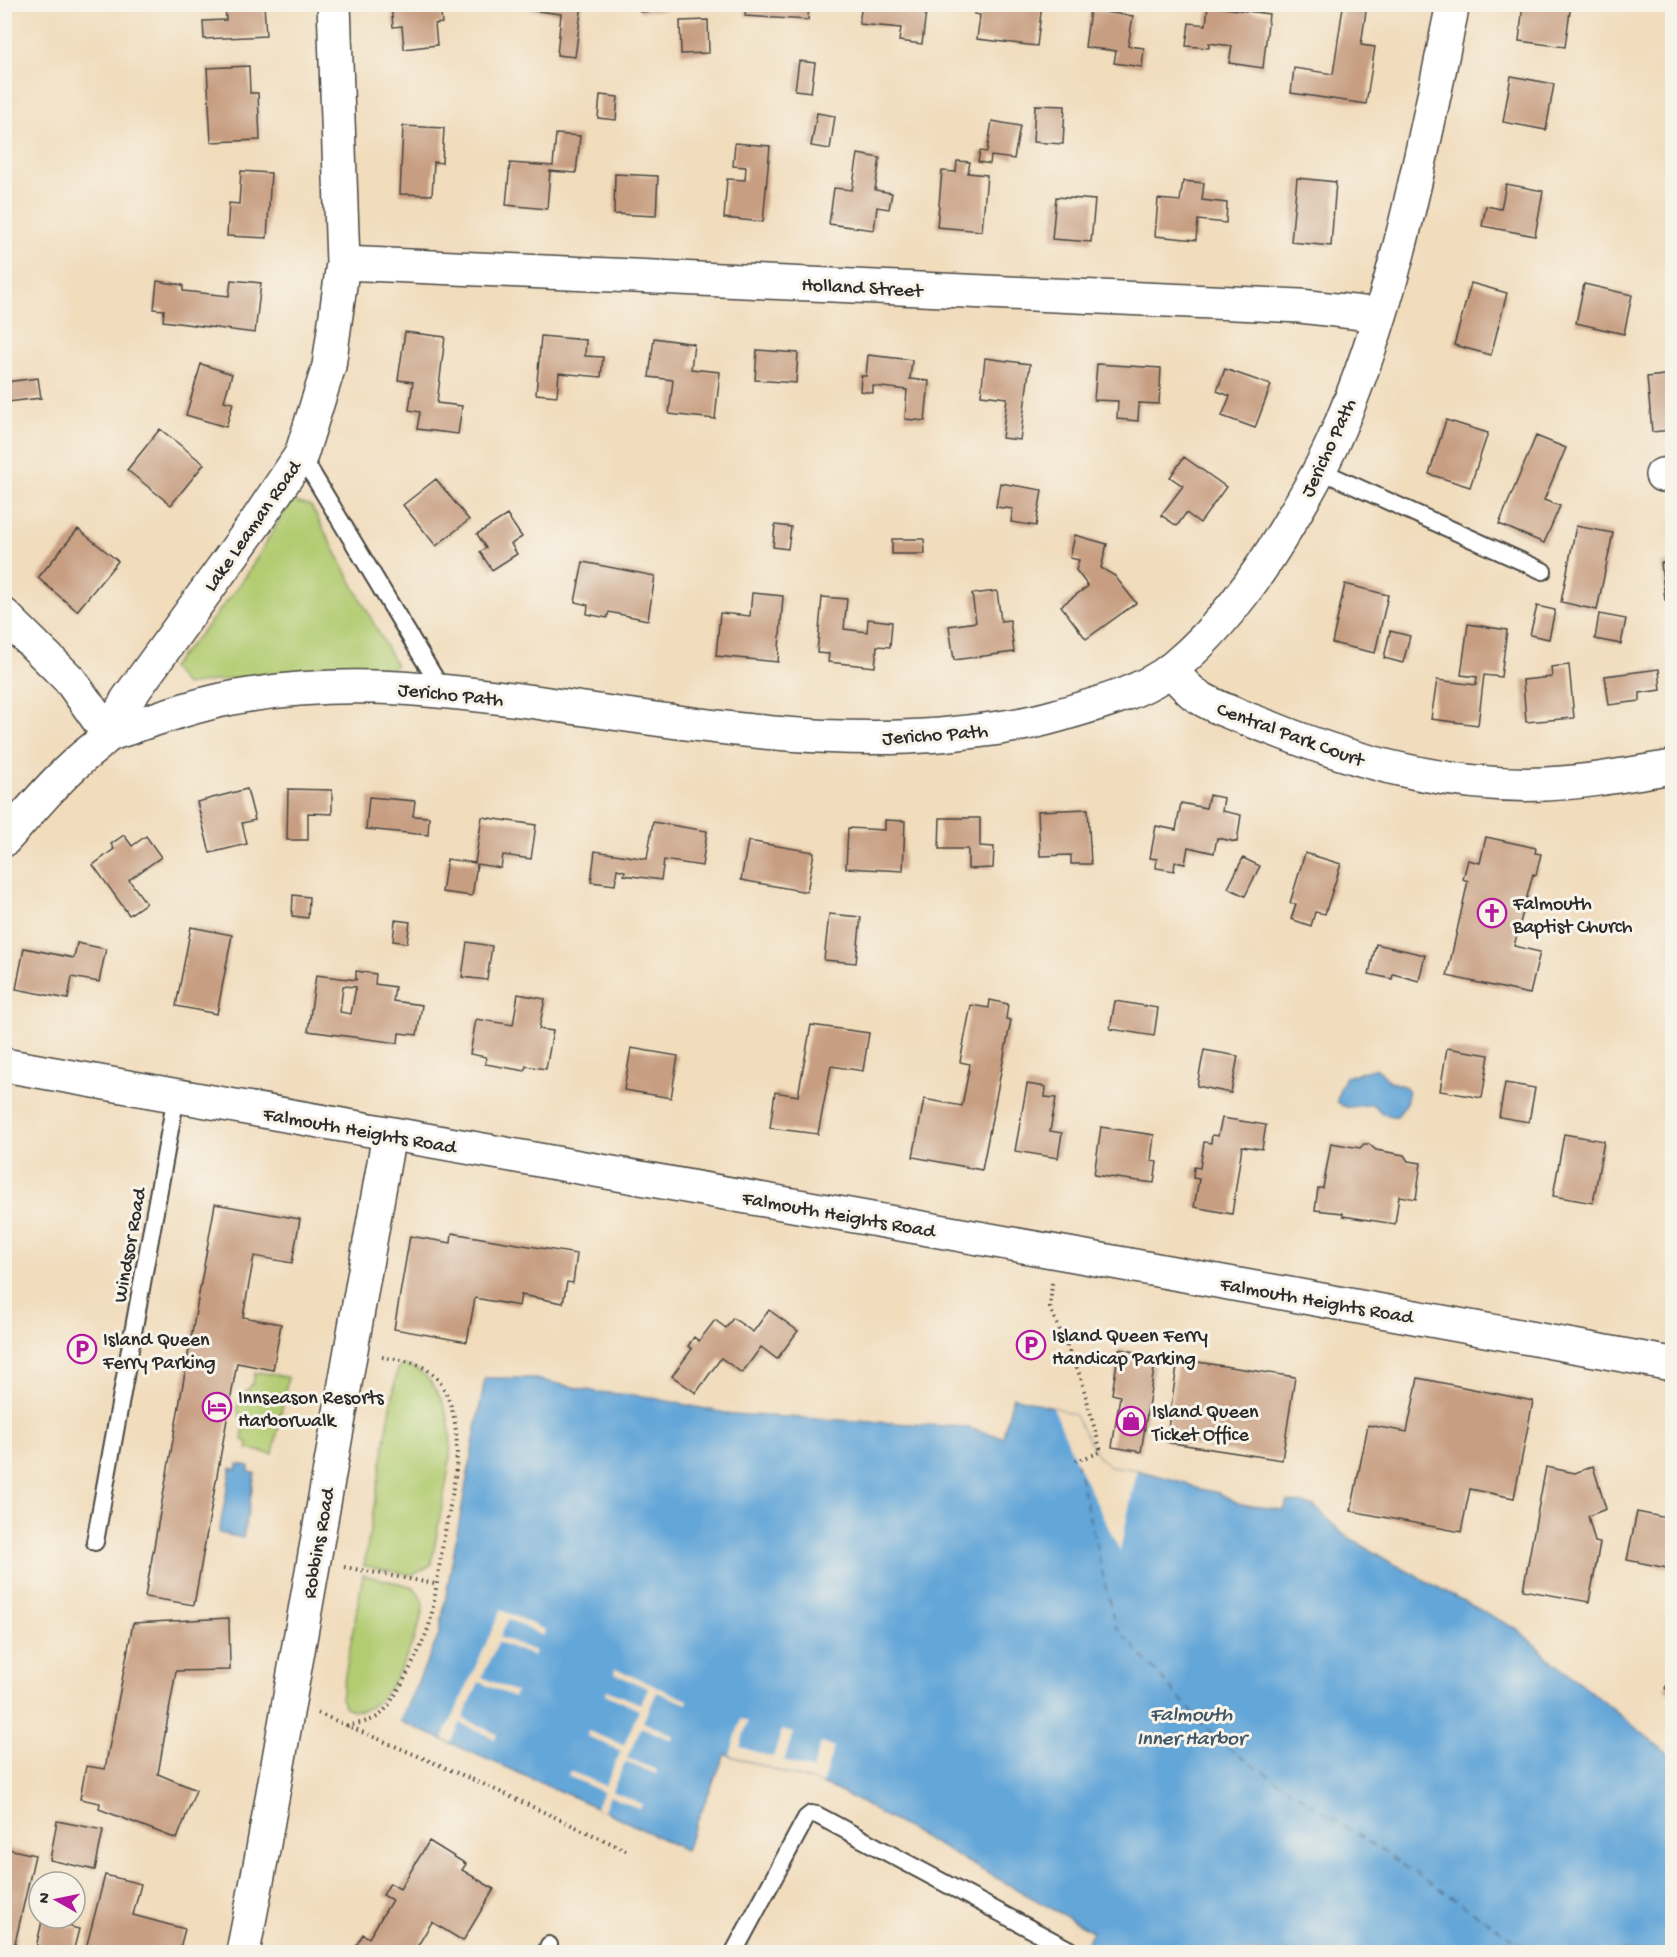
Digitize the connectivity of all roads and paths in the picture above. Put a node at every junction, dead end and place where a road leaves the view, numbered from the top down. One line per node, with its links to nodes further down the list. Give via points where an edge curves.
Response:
1 (334, 4): 3 (street, Lake Leaman Road)
2 (1453, 4): 4 (street, Jericho Path, via 1411,201)
3 (344, 263): 4 (street, Holland Street, via 1300,306); 5 (street, Lake Leaman Road, via 329,366)
4 (1380, 315): 6 (street, Jericho Path)
5 (301, 455): 10 (lane); 11 (street, Lake Leaman Road, via 126,700)
6 (1320, 470): 7 (lane); 9 (street, Jericho Path, via 1262,567 1221,620)
7 (1543, 571)
8 (4, 615): 11 (street, via 70,680)
9 (1170, 670): 10 (street, Jericho Path, via 1128,693 1034,722 912,737 802,736); 12 (street, Central Park Court, via 1194,694 1213,704 1316,746 1422,774 1494,784 1544,784)
10 (442, 690): 11 (street, Jericho Path, via 364,686 254,693 192,706)
11 (109, 735): 13 (street, Jericho Path, via 77,761)
12 (1672, 767)
13 (4, 840)
14 (4, 1065): 15 (street, Falmouth Heights Road)
15 (176, 1096): 16 (street, Falmouth Heights Road); 21 (lane, Windsor Road)
16 (389, 1134): 18 (street, Robbins Road); 19 (street, Falmouth Heights Road)
17 (1053, 1274): 20 (path, via 1050,1308 1081,1378 1101,1452)
18 (350, 1352): 22 (street, Robbins Road); 23 (path, via 409,1361 428,1370 444,1389 453,1412 457,1461)
19 (1672, 1364)
20 (1076, 1461)
21 (95, 1542)
22 (314, 1561): 23 (path); 24 (street, Robbins Road)
23 (436, 1584): 25 (path, via 429,1624 395,1699 381,1715)
24 (290, 1701): 25 (path); 28 (street, Robbins Road)
25 (347, 1726): 26 (path)
26 (630, 1852)
27 (1070, 1950): 29 (lane, via 811,1814)
28 (243, 1953)
29 (734, 1953)

